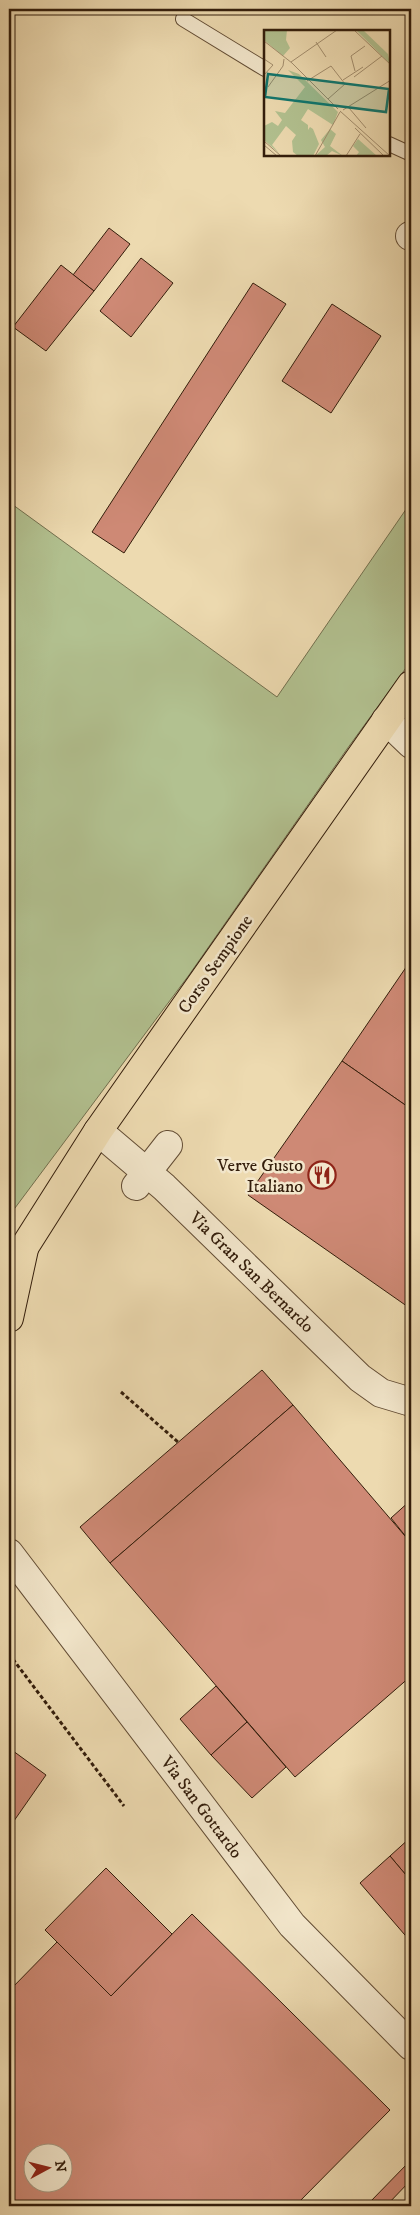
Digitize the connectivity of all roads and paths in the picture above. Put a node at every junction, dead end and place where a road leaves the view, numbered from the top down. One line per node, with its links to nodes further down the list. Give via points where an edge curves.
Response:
1 (183, 19): 2 (lane)
2 (264, 68)
3 (390, 144): 4 (lane)
4 (411, 154)
5 (411, 685): 6 (main road, Corso Sempione)
6 (386, 720): 7 (street); 8 (main road, Corso Sempione)
7 (411, 744)
8 (98, 1131): 10 (street, Via Gran San Bernardo); 11 (main road, Corso Sempione)
9 (168, 1145): 10 (street)
10 (141, 1179): 14 (street, Via Gran San Bernardo, via 360,1378 381,1393)
11 (17, 1257): 12 (main road, Corso Sempione)
12 (9, 1318)
13 (120, 1392): 15 (path)
14 (411, 1402)
15 (178, 1442)
16 (9, 1553): 19 (street, Via San Gottardo, via 292,1924)
17 (9, 1654): 18 (path)
18 (124, 1806)
19 (411, 2046)

